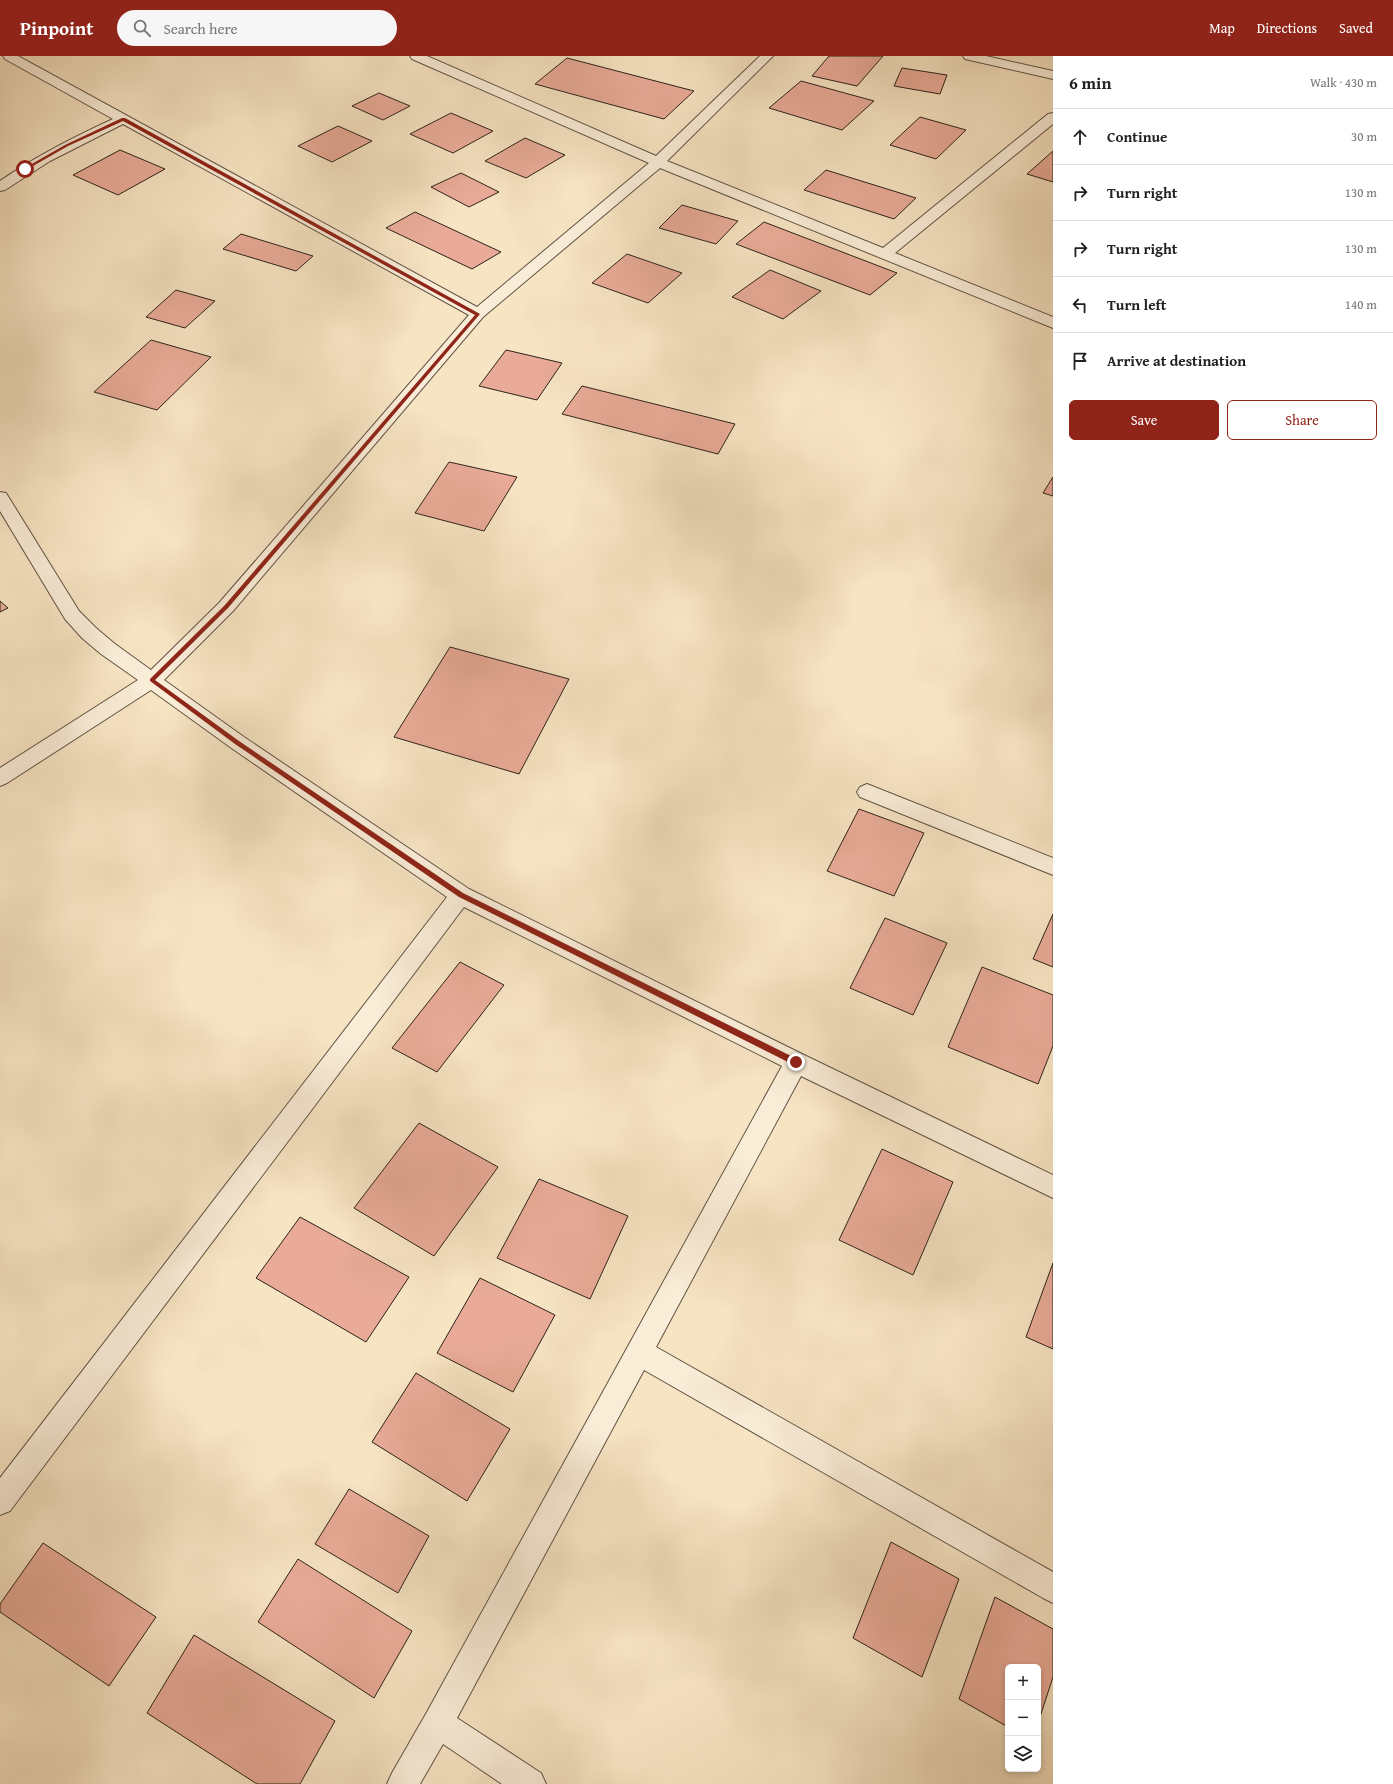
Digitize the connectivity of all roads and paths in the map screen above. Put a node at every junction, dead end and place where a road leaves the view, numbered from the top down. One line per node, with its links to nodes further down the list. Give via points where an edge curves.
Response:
1 (9, 56): 7 (street)
2 (416, 56): 8 (street)
3 (767, 56): 8 (street)
4 (969, 56): 5 (street)
5 (1053, 75)
6 (1053, 117): 10 (street)
7 (123, 119): 9 (street, via 67,145); 11 (street)
8 (658, 162): 10 (street); 11 (street)
9 (0, 187)
10 (885, 254): 12 (street)
11 (478, 314): 14 (street, via 226,607)
12 (1053, 323)
13 (0, 497): 14 (street, via 72,615 108,649)
14 (152, 680): 15 (street); 18 (street, via 237,742)
15 (0, 778)
16 (867, 792): 17 (street)
17 (1053, 867)
18 (461, 895): 19 (street); 22 (street)
19 (796, 1062): 20 (street); 21 (street)
20 (1053, 1187)
21 (640, 1353): 23 (street); 24 (street)
22 (0, 1501)
23 (1053, 1588)
24 (438, 1723): 25 (street); 26 (street)
25 (403, 1784)
26 (530, 1784)

